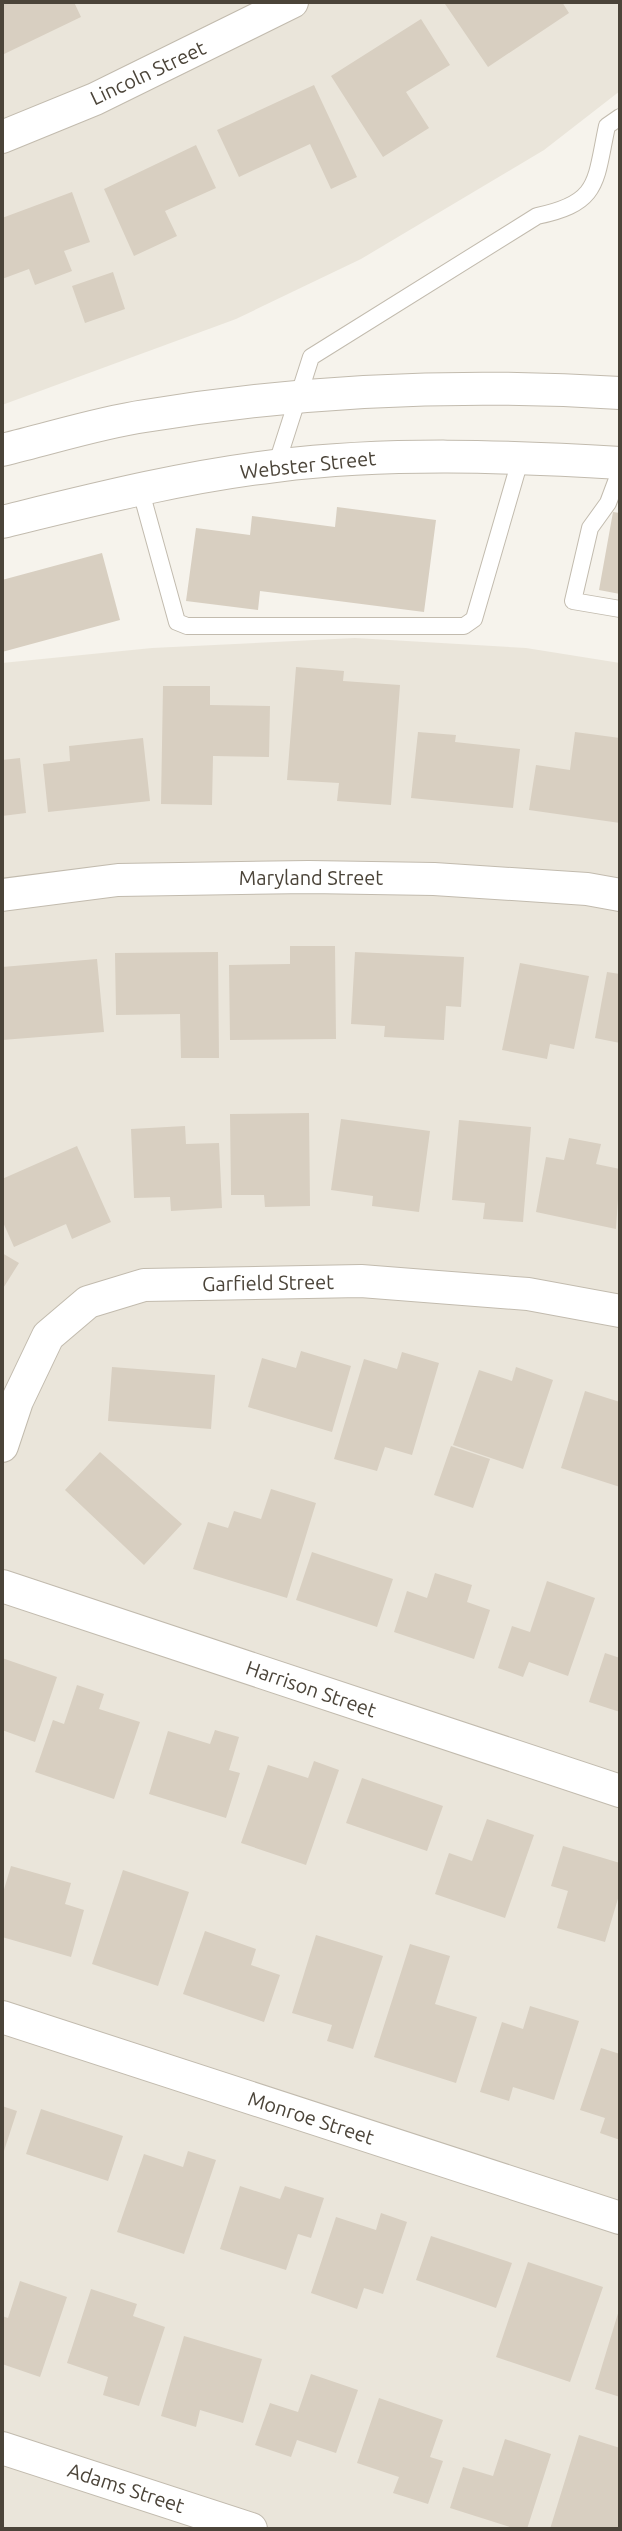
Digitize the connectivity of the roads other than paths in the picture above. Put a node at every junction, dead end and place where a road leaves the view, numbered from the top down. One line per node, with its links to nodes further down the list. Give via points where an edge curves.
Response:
1 (292, 2): 3 (street, Lincoln Street, via 95,99)
2 (620, 117): 5 (lane, via 607,126 595,184 572,209 537,216 311,357)
3 (2, 137)
4 (620, 393): 5 (street, via 446,387)
5 (297, 395): 6 (street, via 142,416); 9 (lane)
6 (2, 450)
7 (521, 457): 8 (street, Webster Street); 9 (street, Webster Street, via 381,458); 11 (lane, via 474,619 464,626 177,622)
8 (620, 463)
9 (276, 466): 11 (street, Webster Street)
10 (620, 471): 13 (lane, via 608,503 590,528 573,601)
11 (140, 488): 12 (street, Webster Street)
12 (2, 522)
13 (620, 609)
14 (2, 895): 15 (street, Maryland Street, via 118,880 309,877 449,880)
15 (620, 895)
16 (620, 1311): 17 (street, Garfield Street, via 528,1294 361,1281 144,1285 88,1302 48,1336)
17 (2, 1446)
18 (2, 1586): 19 (street, Harrison Street)
19 (620, 1791)
20 (2, 2017): 21 (street, Monroe Street)
21 (620, 2218)
22 (2, 2448): 23 (street, Adams Street)
23 (251, 2529)

